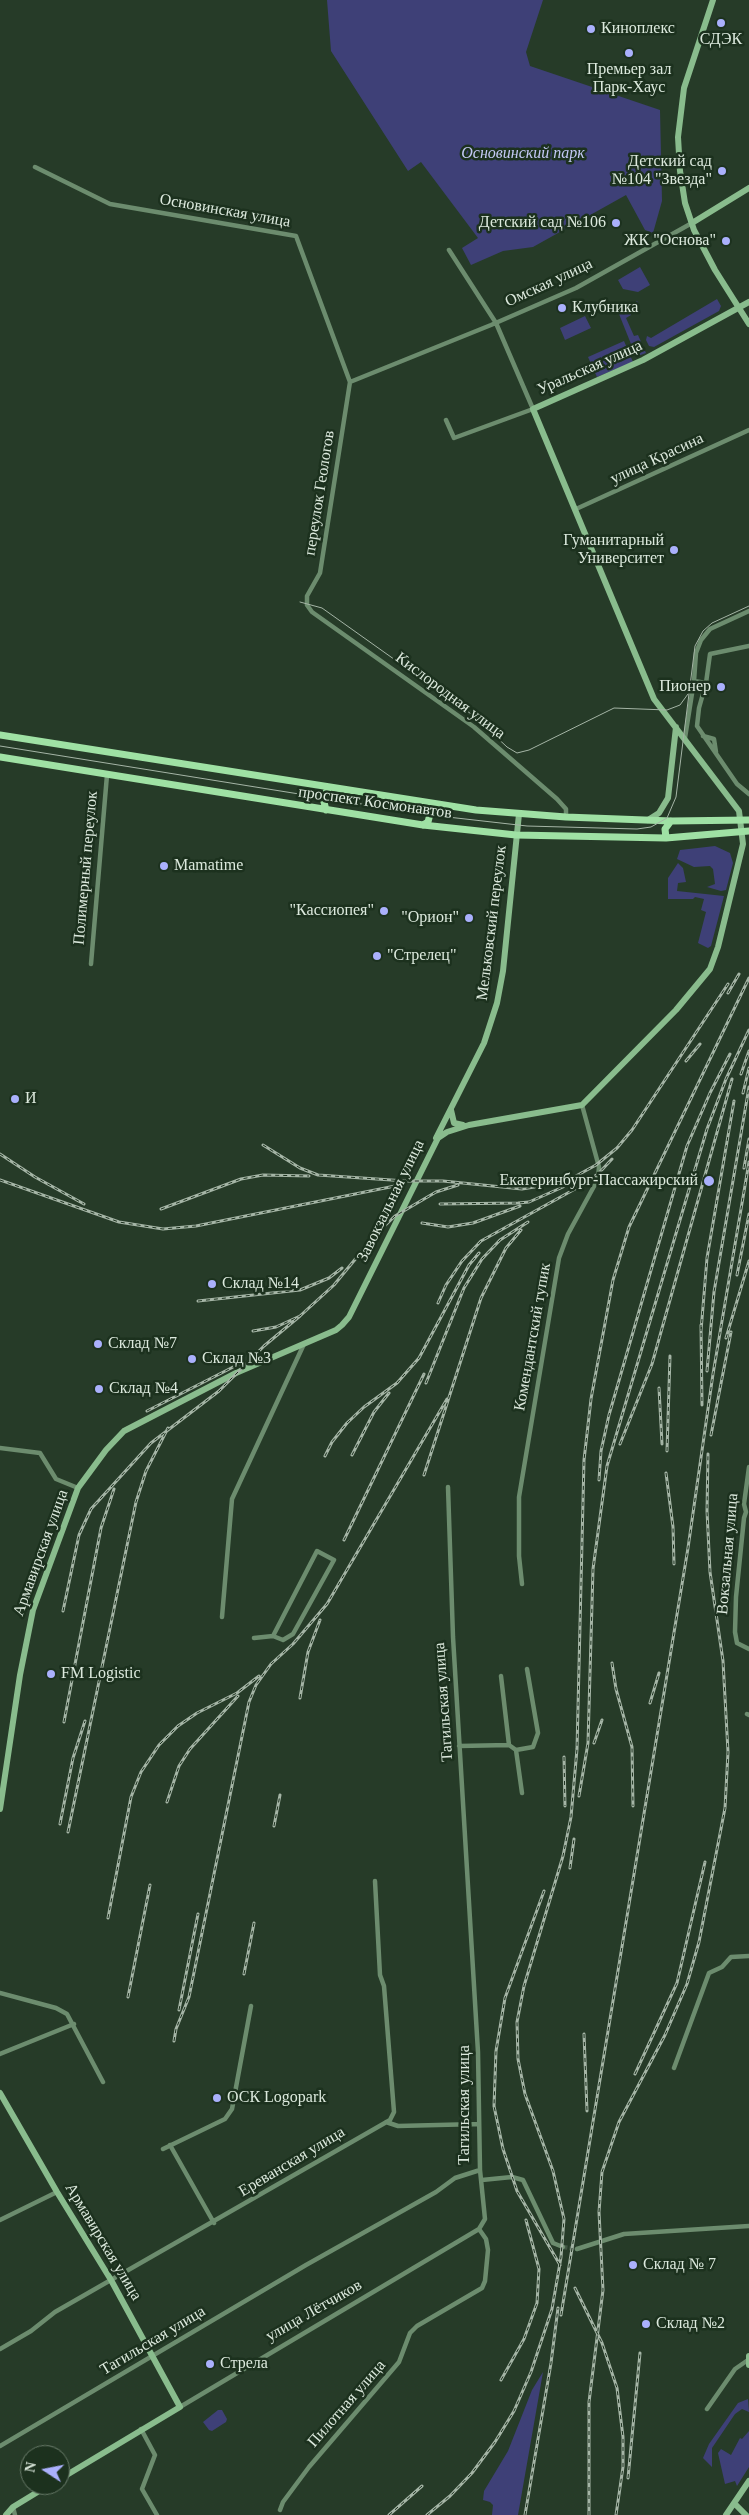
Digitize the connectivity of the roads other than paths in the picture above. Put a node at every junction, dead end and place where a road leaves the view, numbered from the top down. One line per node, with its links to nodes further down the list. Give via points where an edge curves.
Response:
1 (713, 0): 4 (main road, via 684,83 679,119 680,171)
2 (35, 167): 10 (street, Основинская улица, via 110,204 296,236)
3 (749, 188): 4 (main road, Омская улица)
4 (692, 223): 7 (main road, via 707,256); 8 (street, Омская улица, via 576,288)
5 (449, 250): 8 (street)
6 (749, 302): 7 (main road, Уральская улица)
7 (739, 308): 9 (main road); 11 (main road, Уральская улица, via 643,360)
8 (496, 323): 10 (street, Омская улица); 11 (street)
9 (749, 324)
10 (350, 382): 15 (street, переулок Геологов, via 320,573 307,596)
11 (533, 409): 12 (street, Уральская улица, via 454,438); 14 (main road)
12 (446, 420)
13 (749, 430): 14 (street, улица Красина)
14 (576, 510): 20 (main road, via 654,699)
15 (308, 605): 30 (street, Кислородная улица, via 312,612 474,727 557,799 566,809)
16 (749, 611): 18 (street, via 716,626 703,636 696,653)
17 (749, 646): 19 (street, via 710,654)
18 (694, 681): 19 (street); 22 (street)
19 (706, 683): 26 (street, via 697,726 737,784)
20 (676, 727): 22 (main road); 31 (main road, via 668,798 659,813)
21 (0, 735): 25 (main road, проспект Космонавтов)
22 (685, 738): 32 (main road)
23 (0, 757): 24 (main road, проспект Космонавтов)
24 (107, 775): 28 (main road, проспект Космонавтов); 38 (street, Полимерный переулок)
25 (328, 787): 27 (main road, проспект Космонавтов); 28 (main road, via 323,798)
26 (749, 794)
27 (424, 802): 29 (main road, проспект Космонавтов); 34 (main road, via 431,810 428,822)
28 (326, 810): 34 (main road, проспект Космонавтов)
29 (519, 814): 30 (main road, проспект Космонавтов); 36 (main road, Мельковский переулок)
30 (566, 817): 31 (main road, проспект Космонавтов)
31 (648, 820): 33 (main road, проспект Космонавтов)
32 (745, 820): 33 (main road, проспект Космонавтов); 35 (main road)
33 (671, 821): 37 (main road, via 665,829)
34 (423, 825): 36 (main road, проспект Космонавтов)
35 (746, 831): 37 (main road, проспект Космонавтов); 40 (main road, via 716,956 708,974)
36 (516, 835): 37 (main road, проспект Космонавтов); 39 (main road, Мельковский переулок, via 497,1003 484,1043)
37 (666, 838)
38 (91, 964)
39 (453, 1103): 41 (main road, via 451,1116 454,1123); 42 (main road, Мельковский переулок)
40 (582, 1105): 41 (main road, Завокзальная улица); 49 (street, Комендантский тупик, via 599,1167 598,1179 568,1234 559,1258 518,1500 518,1556)
41 (469, 1125): 42 (main road, Завокзальная улица, via 447,1132)
42 (434, 1142): 43 (main road, Завокзальная улица, via 349,1317 336,1330)
43 (304, 1342): 47 (main road, Армавирская улица, via 124,1431); 50 (street, via 232,1499)
44 (0, 1448): 47 (street, via 40,1453 56,1479)
45 (749, 1467): 48 (street, Вокзальная улица, via 744,1504)
46 (448, 1487): 57 (street, Тагильская улица)
47 (78, 1488): 60 (main road, Армавирская улица, via 29,1624)
48 (748, 1514): 53 (street, Вокзальная улица, via 744,1518 735,1636 737,1643)
49 (522, 1584)
50 (222, 1617)
51 (273, 1636): 51 (street, via 283,1640 293,1634 334,1560 317,1551); 52 (street)
52 (254, 1638)
53 (749, 1649)
54 (527, 1669): 58 (street, via 538,1733 534,1747)
55 (501, 1676): 56 (street)
56 (509, 1745): 57 (street); 58 (street)
57 (459, 1746): 71 (street, Тагильская улица, via 477,2034)
58 (516, 1750): 59 (street)
59 (522, 1794)
60 (0, 1808)
61 (375, 1882): 70 (street, via 380,1975 384,1986 394,2112)
62 (749, 1956): 67 (street, via 731,1957 722,1968 709,1974)
63 (0, 1993): 65 (street, via 56,2008)
64 (251, 2006): 72 (street, via 232,2109 225,2119)
65 (74, 2024): 66 (street); 68 (street)
66 (0, 2054)
67 (674, 2068)
68 (103, 2082)
69 (0, 2093): 76 (main road, Армавирская улица)
70 (386, 2122): 71 (street, via 398,2126); 78 (street, Ереванская улица)
71 (478, 2124): 74 (street, Тагильская улица)
72 (170, 2146): 73 (street); 78 (street)
73 (162, 2149)
74 (480, 2170): 75 (street); 85 (street, Тагильская улица, via 455,2178)
75 (482, 2180): 80 (street, via 485,2219); 81 (street, via 512,2177 523,2180 553,2243)
76 (57, 2192): 77 (street); 83 (main road, Армавирская улица)
77 (0, 2220)
78 (214, 2223): 83 (street, Ереванская улица)
79 (749, 2226): 82 (street, via 624,2234)
80 (479, 2229): 87 (street, улица Лётчиков); 96 (street, Пилотная улица, via 488,2250 482,2288 410,2333 399,2362 309,2467)
81 (563, 2247)
82 (577, 2249)
83 (111, 2280): 84 (street, Ереванская улица); 85 (main road, Армавирская улица)
84 (0, 2349)
85 (153, 2356): 87 (main road, Армавирская улица); 90 (street, Тагильская улица)
86 (749, 2360): 88 (street, via 735,2369)
87 (180, 2407): 89 (main road, улица Лётчиков)
88 (707, 2409)
89 (142, 2430): 91 (main road, улица Лётчиков); 99 (street, via 156,2455 142,2489)
90 (0, 2446)
91 (70, 2473)
92 (749, 2481): 94 (main road)
93 (33, 2495): 95 (main road)
94 (734, 2503): 100 (main road); 101 (main road)
95 (13, 2507): 97 (main road); 98 (street)
96 (280, 2510)
97 (6, 2515)
98 (15, 2515)
99 (157, 2515)
100 (726, 2515)
101 (746, 2515)

